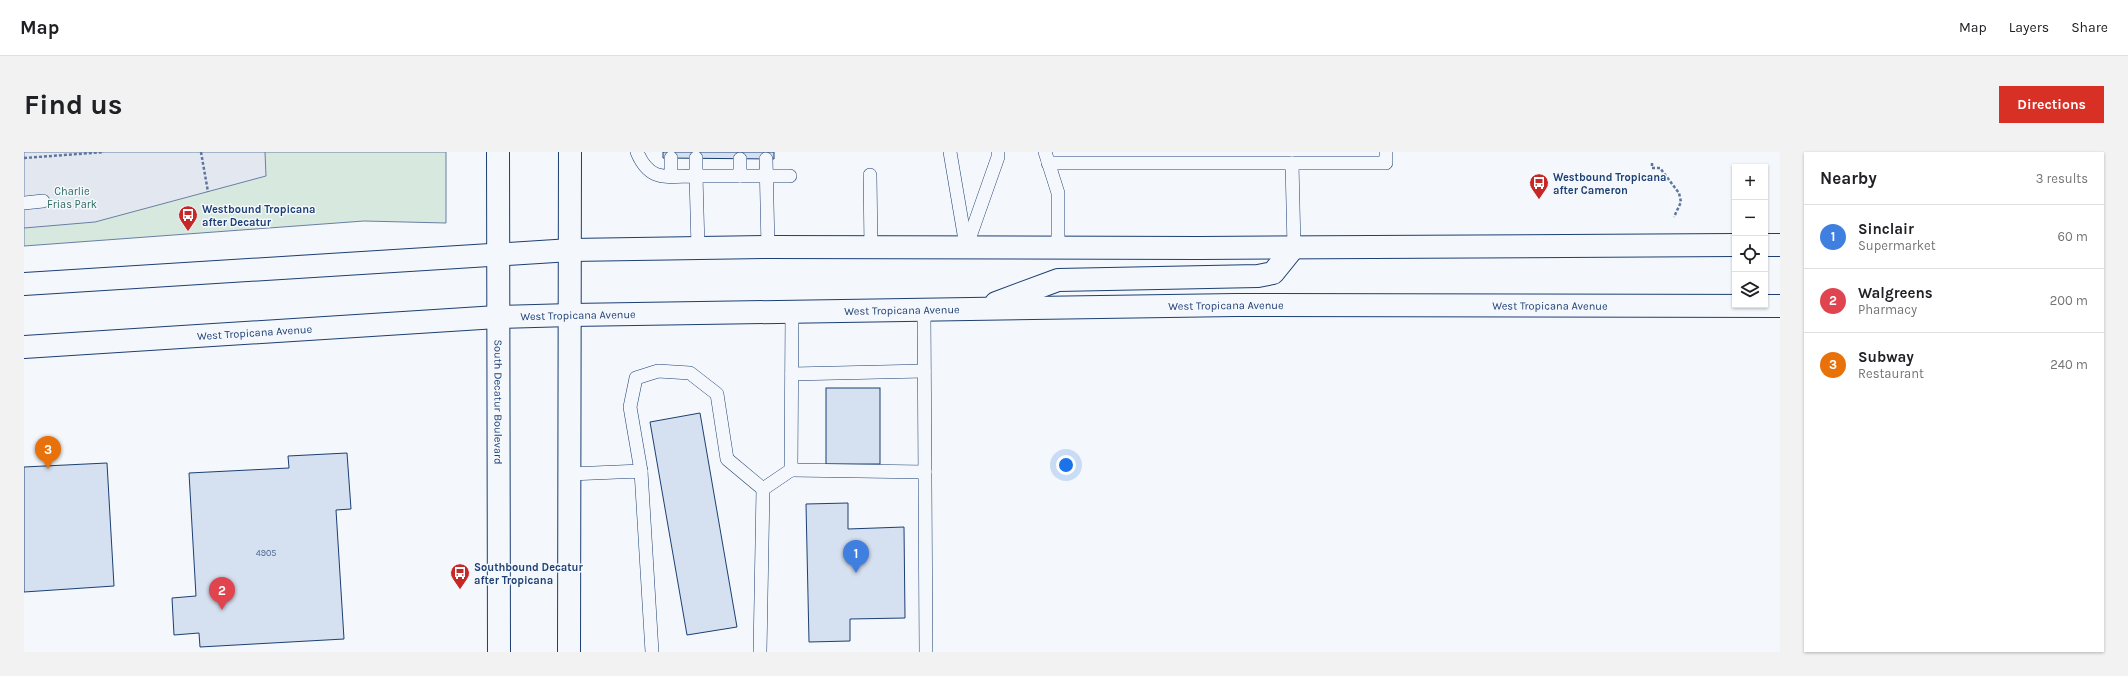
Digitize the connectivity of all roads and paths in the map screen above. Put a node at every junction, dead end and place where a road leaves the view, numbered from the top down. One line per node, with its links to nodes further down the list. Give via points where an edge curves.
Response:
1 (104, 152): 9 (path)
2 (201, 152): 23 (path)
3 (498, 152): 37 (main road, South Decatur Boulevard)
4 (570, 152): 36 (main road)
5 (637, 152): 18 (lane, via 643,166 648,170 658,176)
6 (950, 152): 34 (lane)
7 (998, 152): 34 (lane)
8 (1386, 152): 15 (lane, via 1386,163)
9 (24, 158)
10 (671, 158): 18 (lane)
11 (696, 158): 19 (lane)
12 (1047, 158): 15 (lane); 35 (lane, via 1058,193)
13 (740, 159): 20 (lane)
14 (766, 159): 21 (lane)
15 (1298, 159): 32 (lane)
16 (1652, 163): 26 (path, via 1652,168 1660,168 1679,193 1681,202)
17 (870, 175): 33 (lane)
18 (671, 176): 19 (lane)
19 (696, 176): 20 (lane); 30 (lane)
20 (740, 176): 21 (lane)
21 (766, 176): 22 (lane); 31 (lane)
22 (790, 176)
23 (208, 192)
24 (43, 201): 25 (lane)
25 (24, 203)
26 (1674, 217)
27 (1732, 245): 32 (main road)
28 (1768, 245): 29 (main road)
29 (1780, 245)
30 (698, 247): 31 (main road); 36 (main road)
31 (768, 247): 33 (main road)
32 (1294, 247): 35 (main road); 40 (main road, via 1273,273 1258,276 1058,280)
33 (871, 248): 34 (main road)
34 (966, 248): 35 (main road)
35 (1058, 248)
36 (570, 250): 37 (main road); 43 (main road)
37 (498, 253): 38 (main road); 44 (main road, South Decatur Boulevard)
38 (24, 284)
39 (1780, 306): 40 (main road, West Tropicana Avenue, via 1236,305)
40 (982, 309): 41 (main road, West Tropicana Avenue)
41 (924, 310): 42 (main road, West Tropicana Avenue); 46 (lane)
42 (792, 312): 43 (main road, West Tropicana Avenue); 47 (lane)
43 (570, 315): 44 (main road, West Tropicana Avenue); 51 (main road)
44 (497, 317): 45 (main road, West Tropicana Avenue); 53 (main road, South Decatur Boulevard)
45 (24, 348)
46 (924, 371): 47 (lane); 50 (lane)
47 (792, 374): 48 (lane)
48 (791, 470): 50 (lane); 52 (lane)
49 (641, 471): 51 (lane); 52 (lane, via 630,407 636,378 658,371 690,373 717,394 727,459); 55 (lane)
50 (925, 472): 57 (lane)
51 (570, 474): 54 (main road)
52 (764, 489): 56 (lane)
53 (499, 652)
54 (569, 652)
55 (652, 652)
56 (760, 652)
57 (926, 652)

